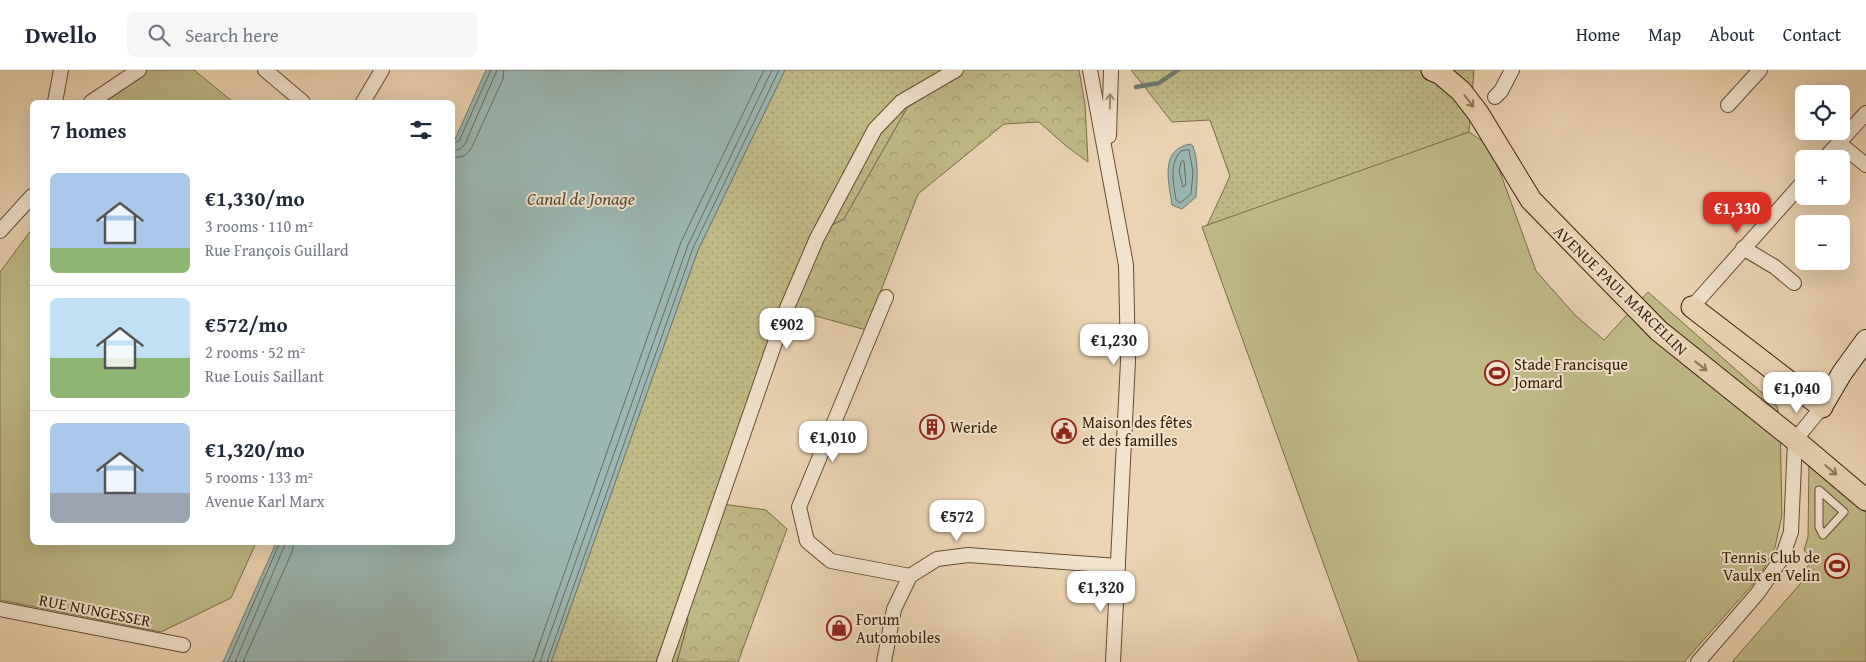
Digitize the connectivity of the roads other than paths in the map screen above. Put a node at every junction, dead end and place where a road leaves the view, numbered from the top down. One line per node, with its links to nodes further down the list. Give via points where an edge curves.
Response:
1 (61, 70): 12 (street)
2 (139, 70): 13 (street)
3 (265, 70): 14 (street)
4 (382, 70): 15 (street)
5 (956, 70): 39 (street, via 901,102 875,128 817,238 787,308)
6 (1090, 70): 21 (street)
7 (1111, 70): 21 (street, one-way to 7)
8 (1432, 70): 32 (main road, AVENUE PAUL MARCELLIN, one-way to 32, via 1460,91 1478,114 1531,200 1659,331)
9 (1512, 70): 11 (street)
10 (1760, 70): 16 (street)
11 (1494, 97)
12 (55, 100)
13 (93, 100)
14 (301, 100)
15 (364, 100)
16 (1728, 105)
17 (1866, 113): 18 (street)
18 (1839, 143): 19 (street); 20 (street)
19 (1832, 150)
20 (1866, 165)
21 (1109, 166): 35 (street, via 1126,266 1128,361)
22 (1795, 191): 25 (street)
23 (30, 198): 24 (street)
24 (0, 231)
25 (1743, 248): 26 (street); 28 (street)
26 (1794, 283)
27 (886, 297): 36 (street, via 799,507 806,541 831,561)
28 (1692, 307): 31 (main road)
29 (1866, 340): 31 (main road)
30 (1866, 361): 31 (main road)
31 (1822, 407): 32 (street)
32 (1795, 440): 33 (main road, AVENUE PAUL MARCELLIN, one-way to 33); 42 (street, via 1791,532 1782,558 1757,594)
33 (1866, 500)
34 (1823, 535): 34 (lane, via 1844,512 1819,490 1820,527)
35 (1118, 566): 36 (street, via 968,555 937,559); 41 (street)
36 (910, 576): 40 (street, via 894,609)
37 (0, 609): 38 (street, RUE NUNGESSER)
38 (182, 645)
39 (664, 662)
40 (884, 662)
41 (1113, 662)
42 (1698, 662)

